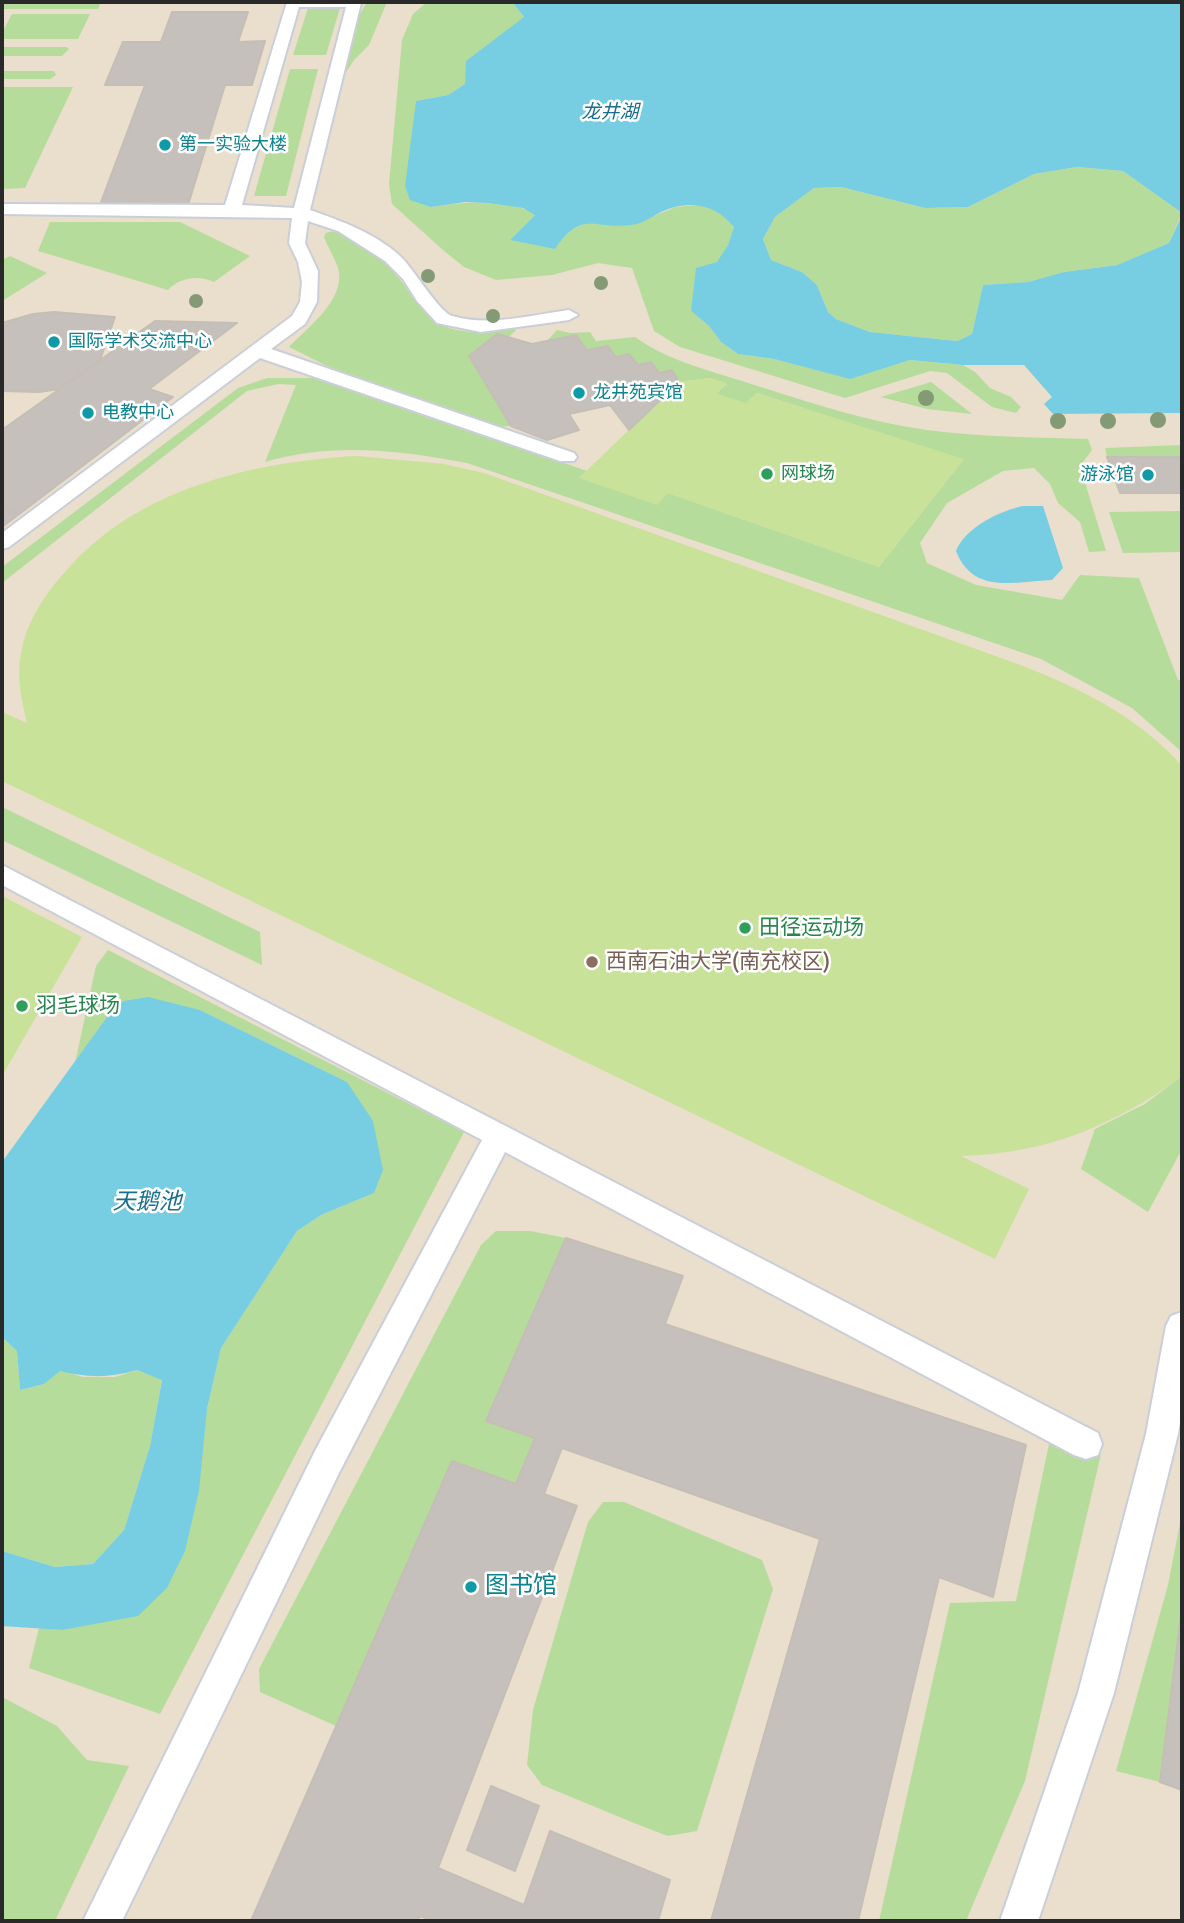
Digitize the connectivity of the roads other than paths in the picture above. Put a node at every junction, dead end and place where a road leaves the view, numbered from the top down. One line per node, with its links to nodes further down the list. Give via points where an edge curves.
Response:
1 (2, 209): 2 (lane)
2 (232, 210): 3 (lane); 3 (lane, via 293,3 354,3)
3 (301, 213): 4 (lane, via 344,227 391,257 443,319 481,327); 5 (lane, via 297,243 310,273 309,303 299,320)
4 (569, 315)
5 (258, 351): 6 (lane); 7 (lane)
6 (567, 457)
7 (2, 543)
8 (2, 874): 9 (lane)
9 (499, 1135): 11 (lane); 12 (lane, via 328,1460)
10 (1182, 1326): 13 (lane, via 1161,1434 1096,1693)
11 (1086, 1444)
12 (102, 1921)
13 (1019, 1921)

